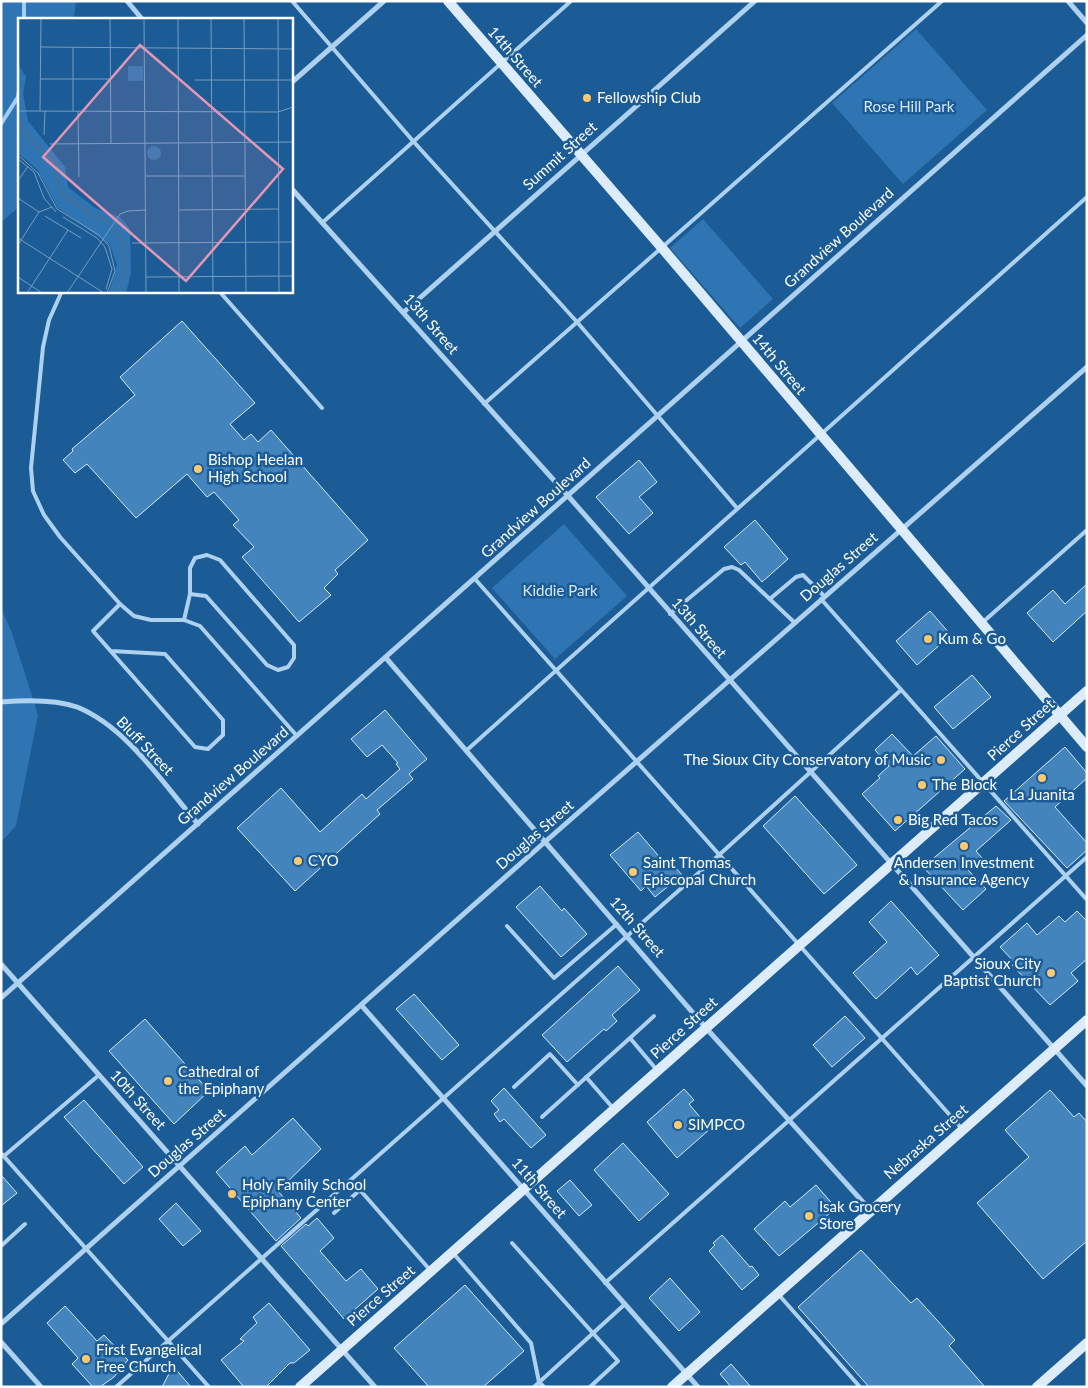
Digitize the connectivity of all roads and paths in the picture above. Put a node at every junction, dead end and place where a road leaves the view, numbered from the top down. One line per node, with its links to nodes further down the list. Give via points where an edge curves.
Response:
1 (127, 1): 9 (street)
2 (292, 1): 12 (lane)
3 (384, 1): 12 (street)
4 (448, 1): 13 (main road, 14th Street)
5 (571, 1): 13 (lane)
6 (755, 1): 16 (street, Summit Street)
7 (942, 1): 21 (lane)
8 (1068, 1): 10 (street)
9 (141, 18)
10 (1087, 23)
11 (1087, 35): 26 (street, Grandview Boulevard)
12 (332, 47): 14 (street); 15 (lane)
13 (501, 64): 15 (lane); 16 (main road, 14th Street)
14 (292, 82)
15 (413, 141): 19 (lane); 20 (lane)
16 (580, 154): 20 (street, Summit Street); 21 (main road, 14th Street)
17 (292, 189): 19 (street, 13th Street)
18 (1087, 198): 31 (lane)
19 (322, 222): 24 (street, 13th Street)
20 (496, 230): 24 (street, Summit Street); 25 (lane)
21 (662, 248): 25 (lane); 26 (main road, 14th Street)
22 (62, 292): 41 (lane, via 48,320 43,347 31,468 33,491 44,515 60,537)
23 (220, 292): 29 (lane)
24 (404, 312): 28 (street, 13th Street)
25 (577, 322): 28 (lane); 30 (lane)
26 (741, 341): 30 (street, Grandview Boulevard); 31 (main road, 14th Street)
27 (1087, 367): 35 (street, Douglas Street)
28 (484, 404): 32 (street, 13th Street)
29 (322, 408)
30 (657, 415): 32 (street, Grandview Boulevard); 33 (lane)
31 (820, 436): 33 (lane); 35 (main road, 14th Street)
32 (569, 497): 36 (street, Grandview Boulevard); 37 (street, 13th Street)
33 (737, 508): 37 (lane)
34 (1087, 530): 45 (lane)
35 (901, 531): 39 (street, Douglas Street); 45 (main road, 14th Street)
36 (475, 579): 47 (street, Grandview Boulevard); 48 (lane)
37 (648, 589): 42 (street, 13th Street); 48 (lane)
38 (190, 594): 38 (lane, via 206,596 267,665 278,670 288,667 294,658 294,645 220,560 207,555 195,558 190,568); 43 (lane)
39 (823, 597): 40 (lane, via 803,576 796,577); 44 (street, Douglas Street); 50 (lane)
40 (771, 598): 42 (lane, via 732,567 724,569); 44 (lane)
41 (120, 604): 43 (lane, via 134,616 151,620); 46 (lane, via 93,631)
42 (670, 614): 49 (street, 13th Street)
43 (184, 620): 54 (lane, via 200,626)
44 (795, 623): 49 (street, Douglas Street)
45 (981, 623): 53 (main road, 14th Street)
46 (111, 651): 46 (lane, via 195,747 208,749 223,735 223,720 165,654)
47 (386, 658): 54 (street, Grandview Boulevard); 56 (street, 12th Street)
48 (555, 670): 56 (lane); 57 (lane)
49 (729, 682): 57 (street, Douglas Street); 58 (street, 13th Street)
50 (901, 690): 58 (lane); 59 (lane)
51 (1087, 691): 53 (main road, Pierce Street)
52 (1, 702): 60 (street, Bluff Street, via 53,702 77,708 112,726)
53 (1059, 716): 55 (main road, 14th Street); 59 (main road, Pierce Street)
54 (297, 736): 60 (street, Grandview Boulevard)
55 (1087, 747)
56 (467, 750): 61 (street, 12th Street)
57 (638, 762): 61 (street, Douglas Street); 62 (lane)
58 (810, 773): 62 (lane); 64 (street, 13th Street)
59 (983, 784): 64 (main road, Pierce Street); 65 (lane)
60 (198, 824): 73 (street, Grandview Boulevard)
61 (546, 841): 67 (street, 12th Street); 75 (street, Douglas Street)
62 (719, 855): 69 (lane); 70 (lane)
63 (1087, 856): 65 (lane)
64 (892, 864): 70 (main road, Pierce Street); 71 (street, 13th Street)
65 (1066, 875): 66 (lane); 71 (lane)
66 (1087, 900)
67 (617, 924): 68 (lane, via 554,978); 69 (street, 12th Street)
68 (507, 926)
69 (627, 934): 78 (street, 12th Street); 88 (lane)
70 (799, 946): 78 (main road, Pierce Street); 80 (lane)
71 (974, 957): 80 (lane); 81 (street, 13th Street)
72 (1, 964): 73 (street, 10th Street)
73 (18, 983): 74 (street, Grandview Boulevard); 83 (street, 10th Street)
74 (1, 998)
75 (362, 1006): 88 (street, 11th Street); 94 (street, Douglas Street)
76 (654, 1016): 79 (lane)
77 (1087, 1020): 81 (main road, Nebraska Street)
78 (706, 1028): 82 (main road, Pierce Street); 91 (street, 12th Street)
79 (630, 1038): 82 (lane); 84 (lane)
80 (881, 1038): 91 (lane); 92 (lane)
81 (1054, 1050): 86 (street, 13th Street); 92 (main road, Nebraska Street)
82 (658, 1071): 89 (main road, Pierce Street)
83 (99, 1075): 93 (lane); 94 (street, 10th Street)
84 (586, 1077): 85 (lane); 89 (lane)
85 (578, 1085): 87 (lane, via 550,1054); 90 (lane)
86 (1087, 1086)
87 (514, 1087)
88 (443, 1098): 95 (street, 11th Street); 103 (lane)
89 (614, 1110): 95 (main road, Pierce Street)
90 (542, 1117)
91 (790, 1119): 96 (street, 12th Street); 105 (lane)
92 (962, 1130): 96 (main road, Nebraska Street)
93 (3, 1154): 101 (lane)
94 (180, 1166): 101 (street, Douglas Street); 103 (street, 10th Street)
95 (524, 1191): 102 (main road, Pierce Street); 105 (street, 11th Street)
96 (871, 1211): 106 (main road, Nebraska Street)
97 (334, 1213): 104 (lane, via 360,1190)
98 (25, 1224): 100 (lane)
99 (512, 1243): 109 (lane)
100 (1, 1246)
101 (86, 1249): 108 (street, Douglas Street); 110 (lane)
102 (453, 1253): 104 (main road, Pierce Street); 115 (lane, via 531,1342)
103 (261, 1258): 110 (lane); 113 (street, 10th Street)
104 (432, 1272): 113 (main road, Pierce Street)
105 (605, 1283): 107 (street, 11th Street)
106 (777, 1294): 114 (main road, Nebraska Street); 116 (lane)
107 (625, 1304): 109 (lane); 114 (street, 11th Street)
108 (1, 1324)
109 (593, 1332): 115 (lane); 124 (lane, via 618,1361)
110 (167, 1340): 118 (lane); 119 (lane)
111 (1, 1342): 117 (street)
112 (1087, 1343): 127 (main road)
113 (342, 1350): 120 (main road, Pierce Street); 121 (street, 10th Street)
114 (686, 1374): 125 (main road, Nebraska Street); 126 (street, 11th Street)
115 (540, 1382): 122 (lane); 123 (lane)
116 (859, 1386)
117 (41, 1387)
118 (116, 1387)
119 (209, 1387)
120 (300, 1387)
121 (375, 1387)
122 (534, 1387)
123 (544, 1387)
124 (590, 1387)
125 (672, 1387)
126 (698, 1387)
127 (1037, 1387)

